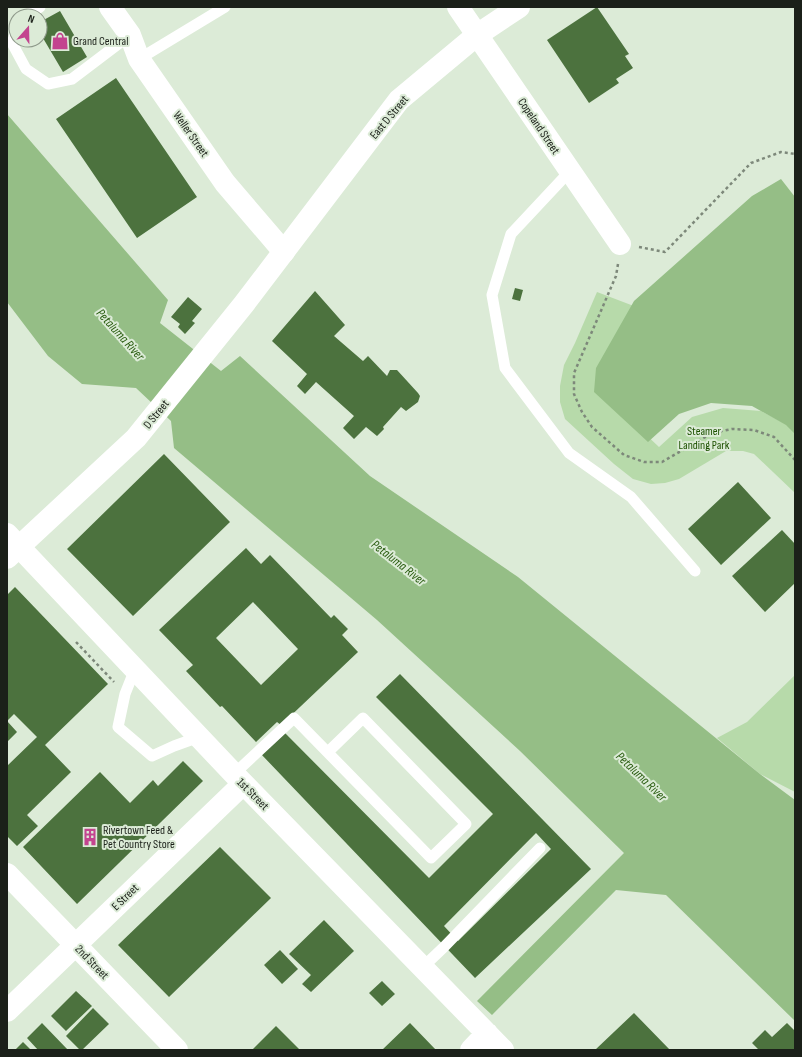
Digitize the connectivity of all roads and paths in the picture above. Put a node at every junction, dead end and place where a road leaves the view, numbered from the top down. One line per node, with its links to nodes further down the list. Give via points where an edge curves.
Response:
1 (110, 7): 5 (street, Weller Street)
2 (225, 7): 8 (lane)
3 (458, 7): 6 (street, Copeland Street)
4 (519, 7): 6 (street, East D Street)
5 (130, 35): 7 (lane, via 72,78 48,84 26,69); 8 (street, Weller Street)
6 (477, 35): 10 (street, Copeland Street); 12 (street, East D Street, via 400,100)
7 (15, 48)
8 (139, 59): 12 (street, Weller Street, via 225,183)
9 (795, 154): 11 (path, via 781,152 751,163 666,252)
10 (570, 171): 11 (street, Copeland Street); 15 (lane, via 511,234 492,295 506,368 569,453 631,497)
11 (620, 244): 13 (path, via 616,276 574,373 574,394 592,427 624,456 644,462 662,462 712,433 732,429 754,430 774,437)
12 (284, 252): 14 (street, D Street, via 136,438)
13 (795, 460)
14 (11, 546): 17 (street, 1st Street)
15 (695, 571)
16 (76, 642): 18 (path)
17 (135, 669): 18 (lane); 19 (street, 1st Street)
18 (125, 694): 19 (lane, via 118,727 152,756)
19 (199, 737): 21 (street, 1st Street)
20 (328, 752): 20 (lane, via 431,858 466,824 363,718); 21 (lane, via 294,718)
21 (239, 779): 24 (street, E Street); 25 (street, 1st Street)
22 (540, 848): 25 (lane)
23 (7, 874): 24 (street, 2nd Street)
24 (76, 945): 26 (street, E Street); 28 (street, 2nd Street)
25 (423, 967): 27 (street, 1st Street)
26 (7, 1011)
27 (487, 1034): 29 (street); 30 (street, 1st Street)
28 (177, 1050)
29 (471, 1050)
30 (503, 1050)

